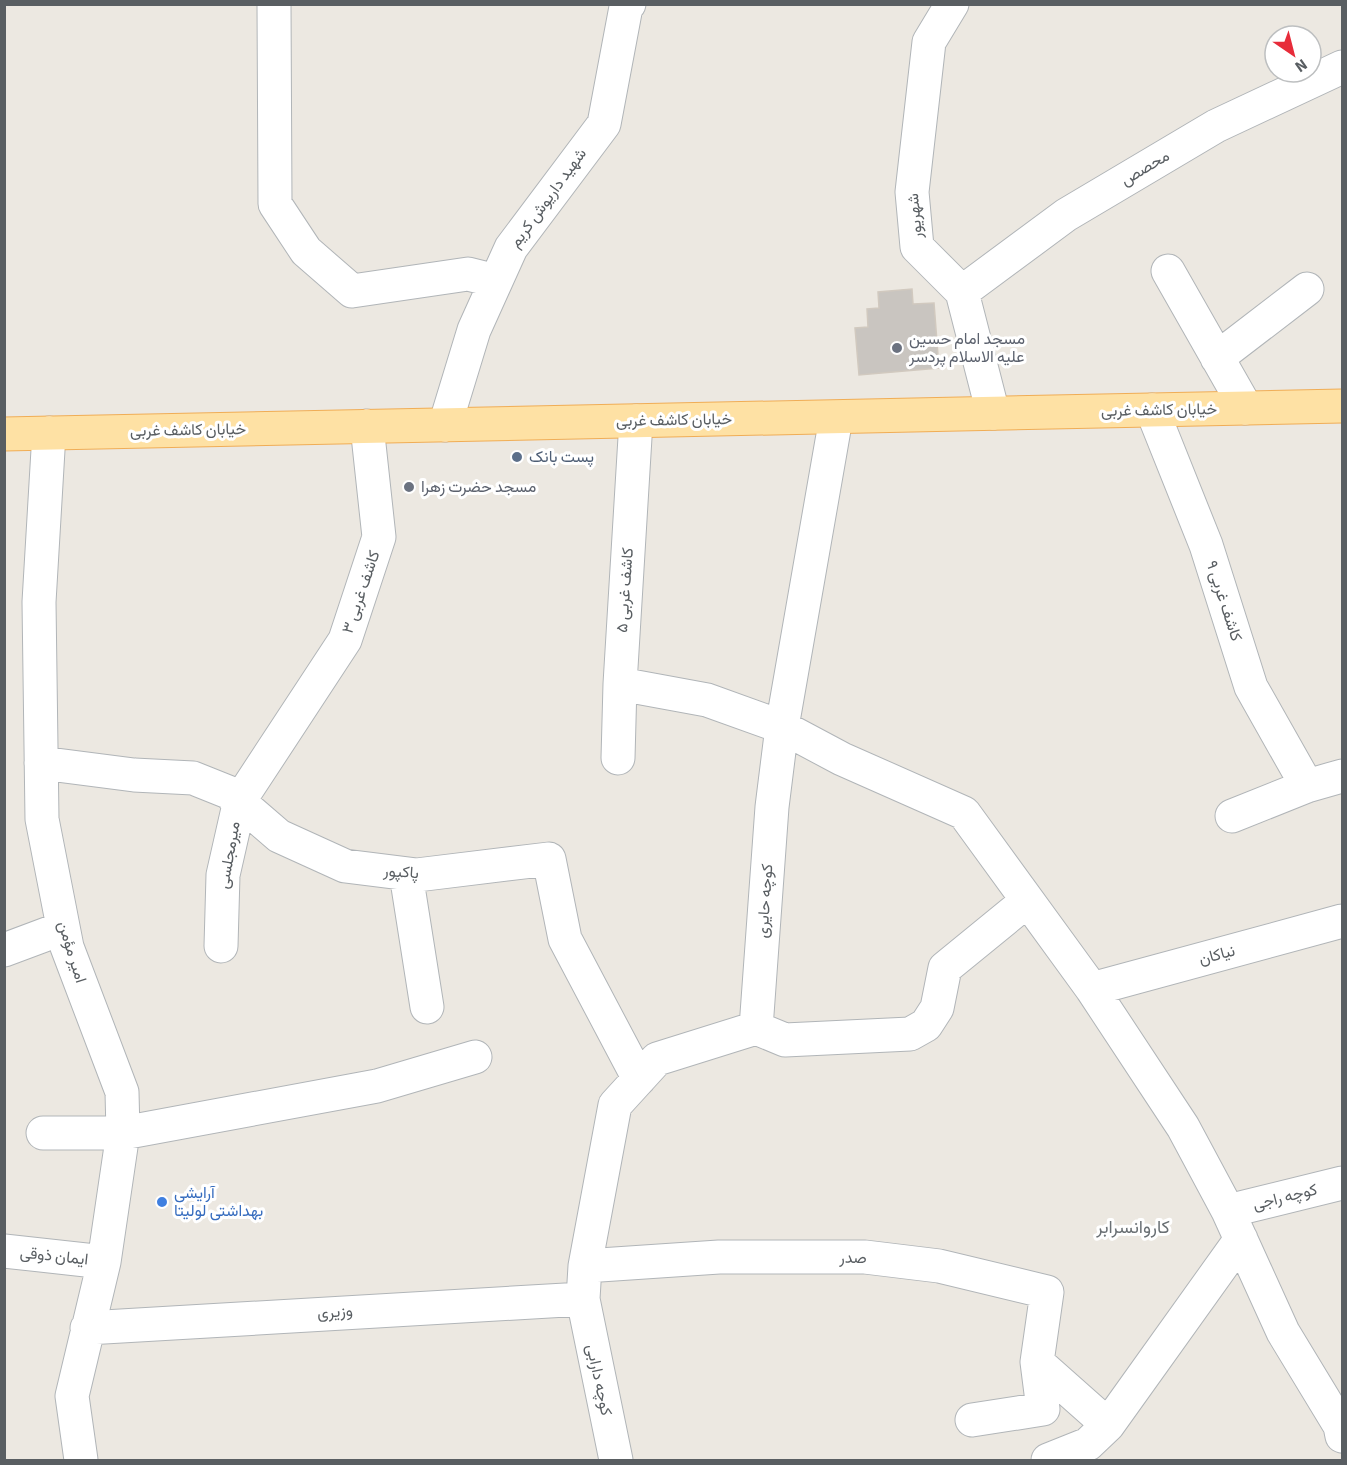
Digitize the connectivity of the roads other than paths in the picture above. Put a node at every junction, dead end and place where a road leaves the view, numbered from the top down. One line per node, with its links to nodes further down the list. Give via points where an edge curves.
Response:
1 (274, 4): 6 (street, via 276,204 306,251 352,291 468,274)
2 (628, 4): 6 (street, شهید داریوش کریم, via 604,124 511,248)
3 (952, 4): 8 (street, شهریور, via 929,42 912,192 917,246)
4 (1342, 67): 8 (street, محصص, via 1206,132 1066,215)
5 (1168, 271): 9 (street)
6 (496, 281): 16 (street, شهید داریوش کریم, via 474,330)
7 (1307, 289): 9 (street)
8 (962, 292): 13 (street)
9 (1217, 358): 11 (street)
10 (1342, 406): 11 (main road, خیابان کاشف غربی)
11 (1246, 408): 12 (main road, خیابان کاشف غربی)
12 (1152, 410): 13 (main road, خیابان کاشف غربی); 25 (street, کاشف غربی ۹, via 1206,545 1251,687)
13 (993, 413): 14 (main road, خیابان کاشف غربی)
14 (836, 418): 15 (main road, خیابان کاشف غربی); 21 (street, کوچه حایری)
15 (636, 421): 16 (main road, خیابان کاشف غربی); 20 (street, کاشف غربی ۵)
16 (445, 425): 17 (main road, خیابان کاشف غربی)
17 (367, 426): 19 (main road, خیابان کاشف غربی); 26 (street, کاشف غربی ۳, via 379,537 345,640)
18 (4, 434): 19 (main road, خیابان کاشف غربی)
19 (49, 434): 23 (street, امیر مؤمن, via 39,602)
20 (620, 684): 21 (street, via 707,700); 22 (street, کاشف غربی ۵)
21 (782, 727): 29 (street, via 842,759 964,813); 36 (street, کوچه حایری, via 772,807)
22 (618, 758)
23 (41, 763): 26 (street, پاکپور, via 193,778); 31 (street, امیر مؤمن, via 42,819)
24 (1342, 776): 25 (street)
25 (1307, 786): 27 (street)
26 (240, 800): 28 (street, پاکپور, via 279,836 345,866); 32 (street, میرمجلسی, via 223,875)
27 (1232, 816)
28 (406, 874): 35 (street); 38 (street, پاکپور, via 417,876 549,859 565,939)
29 (1027, 901): 34 (street); 36 (street, via 945,968 937,1008 926,1025 910,1034 785,1040)
30 (1342, 921): 34 (street, نیاکان)
31 (63, 928): 33 (street); 40 (street, امیر مؤمن, via 122,1092)
32 (221, 946)
33 (4, 950)
34 (1092, 989): 42 (street, via 1183,1127)
35 (427, 1007)
36 (756, 1028): 38 (street, via 657,1059)
37 (475, 1057): 40 (street, via 377,1086)
38 (639, 1079): 45 (street, via 615,1105)
39 (43, 1133): 40 (street)
40 (123, 1133): 44 (street, امیر مؤمن)
41 (1342, 1183): 42 (street, کوچه راجی)
42 (1235, 1225): 51 (street); 52 (street, via 1283,1332 1340,1426)
43 (4, 1251): 44 (street, ایمان ذوقی)
44 (104, 1262): 47 (street, امیر مؤمن)
45 (585, 1266): 46 (street); 48 (street, صدر, via 720,1257 865,1257 939,1266 1047,1292)
46 (583, 1299): 47 (street, وزیری); 55 (street, کوچه دارابی)
47 (87, 1328): 49 (street, امیر مؤمن)
48 (1038, 1362): 50 (street, صدر, via 1043,1409); 51 (street)
49 (72, 1396): 53 (street); 54 (street, امیر مؤمن)
50 (972, 1420)
51 (1108, 1425): 56 (street, via 1088,1444)
52 (1342, 1436)
53 (57, 1461)
54 (81, 1461)
55 (616, 1461)
56 (1048, 1461)

